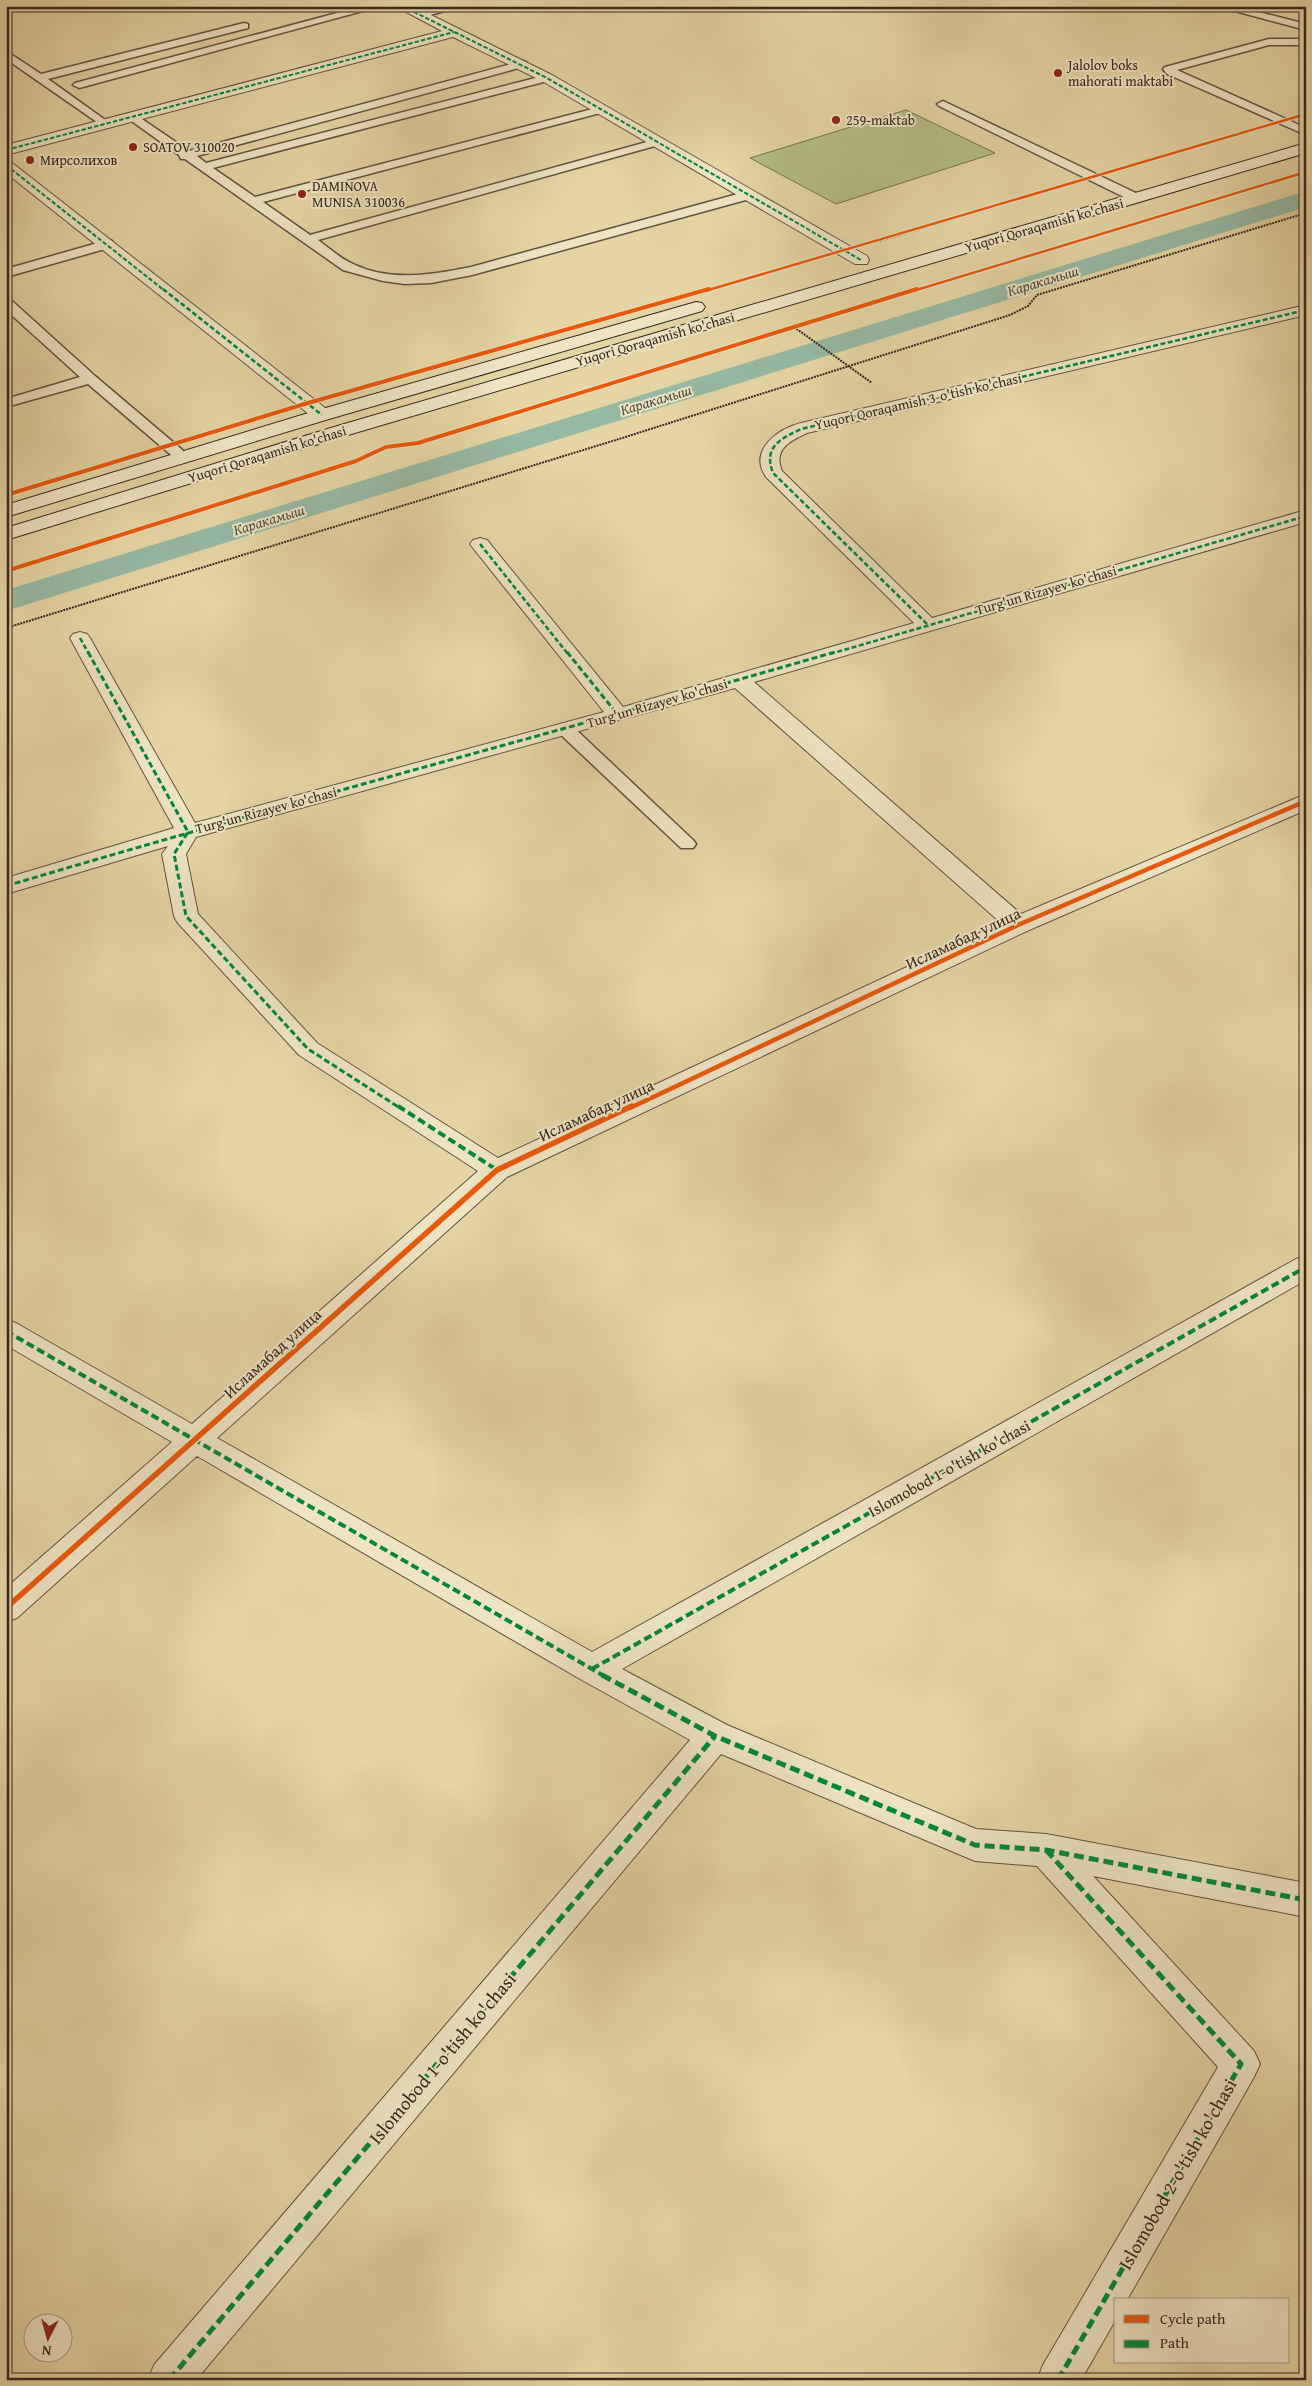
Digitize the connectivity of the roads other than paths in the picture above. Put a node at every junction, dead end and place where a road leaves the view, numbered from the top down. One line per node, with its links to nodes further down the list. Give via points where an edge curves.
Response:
1 (376, 6): 14 (lane)
2 (402, 6): 5 (street)
3 (458, 6): 5 (lane)
4 (1221, 6): 7 (lane)
5 (419, 15): 8 (street)
6 (258, 23): 12 (lane)
7 (1306, 27)
8 (454, 32): 11 (street); 17 (street)
9 (1306, 42): 19 (lane, via 1269,42 1169,69)
10 (6, 54): 12 (lane)
11 (522, 64): 13 (street); 22 (lane)
12 (39, 78): 18 (lane)
13 (547, 78): 16 (street); 24 (lane)
14 (79, 85)
15 (943, 104): 25 (lane)
16 (600, 110): 20 (street); 28 (lane)
17 (132, 117): 18 (street); 22 (lane)
18 (104, 124): 21 (street)
19 (1305, 137): 25 (street, Yuqori Qoraqamish ko'chasi); 27 (street, Yuqori Qoraqamish ko'chasi)
20 (658, 142): 26 (street); 29 (lane)
21 (6, 150)
22 (185, 156): 24 (lane)
23 (6, 165): 30 (street)
24 (203, 167): 28 (lane)
25 (1114, 187): 27 (lane); 31 (street, Yuqori Qoraqamish ko'chasi)
26 (749, 195): 29 (lane, via 472,272 438,278 406,280 378,276 348,267); 31 (street)
27 (1136, 198): 41 (street, Yuqori Qoraqamish ko'chasi, via 341,431)
28 (254, 201): 29 (lane)
29 (308, 240)
30 (108, 244): 32 (lane); 37 (street)
31 (861, 260): 37 (street, Yuqori Qoraqamish ko'chasi)
32 (6, 273)
33 (8, 307): 35 (lane)
34 (1306, 310): 43 (street, Yuqori Qoraqamish 3-o'tish ko'chasi, via 802,429 776,444 768,461 773,473)
35 (90, 379): 36 (lane); 38 (lane)
36 (6, 403)
37 (322, 414): 38 (street, Yuqori Qoraqamish ko'chasi)
38 (182, 458): 39 (street, Yuqori Qoraqamish ko'chasi)
39 (6, 512)
40 (1306, 516): 43 (street, Turg'un Rizayev ko'chasi)
41 (6, 534)
42 (480, 544): 46 (street)
43 (927, 624): 45 (street, Turg'un Rizayev ko'chasi)
44 (80, 638): 49 (street)
45 (740, 680): 46 (street, Turg'un Rizayev ko'chasi); 52 (street)
46 (618, 715): 47 (street, Turg'un Rizayev ko'chasi)
47 (565, 729): 49 (street, Turg'un Rizayev ko'chasi); 50 (lane)
48 (1306, 801): 52 (street, Исламабад улица)
49 (188, 832): 51 (street, Turg'un Rizayev ko'chasi); 53 (street, via 174,854 186,916 198,930 308,1049)
50 (687, 844)
51 (6, 886)
52 (1018, 925): 53 (street, Исламабад улица)
53 (497, 1170): 56 (street, Исламабад улица)
54 (1306, 1267): 58 (street, Islomobod 1-o'tish ko'chasi)
55 (6, 1331): 56 (street)
56 (194, 1438): 57 (street, Исламабад улица); 58 (street)
57 (6, 1608)
58 (592, 1669): 59 (street)
59 (715, 1736): 60 (street, via 976,1845); 62 (street, Islomobod 1-o'tish ko'chasi)
60 (1046, 1850): 61 (street); 63 (street, Islomobod 2-o'tish ko'chasi, via 1241,2064)
61 (1306, 1900)
62 (169, 2380)
63 (1058, 2380)

